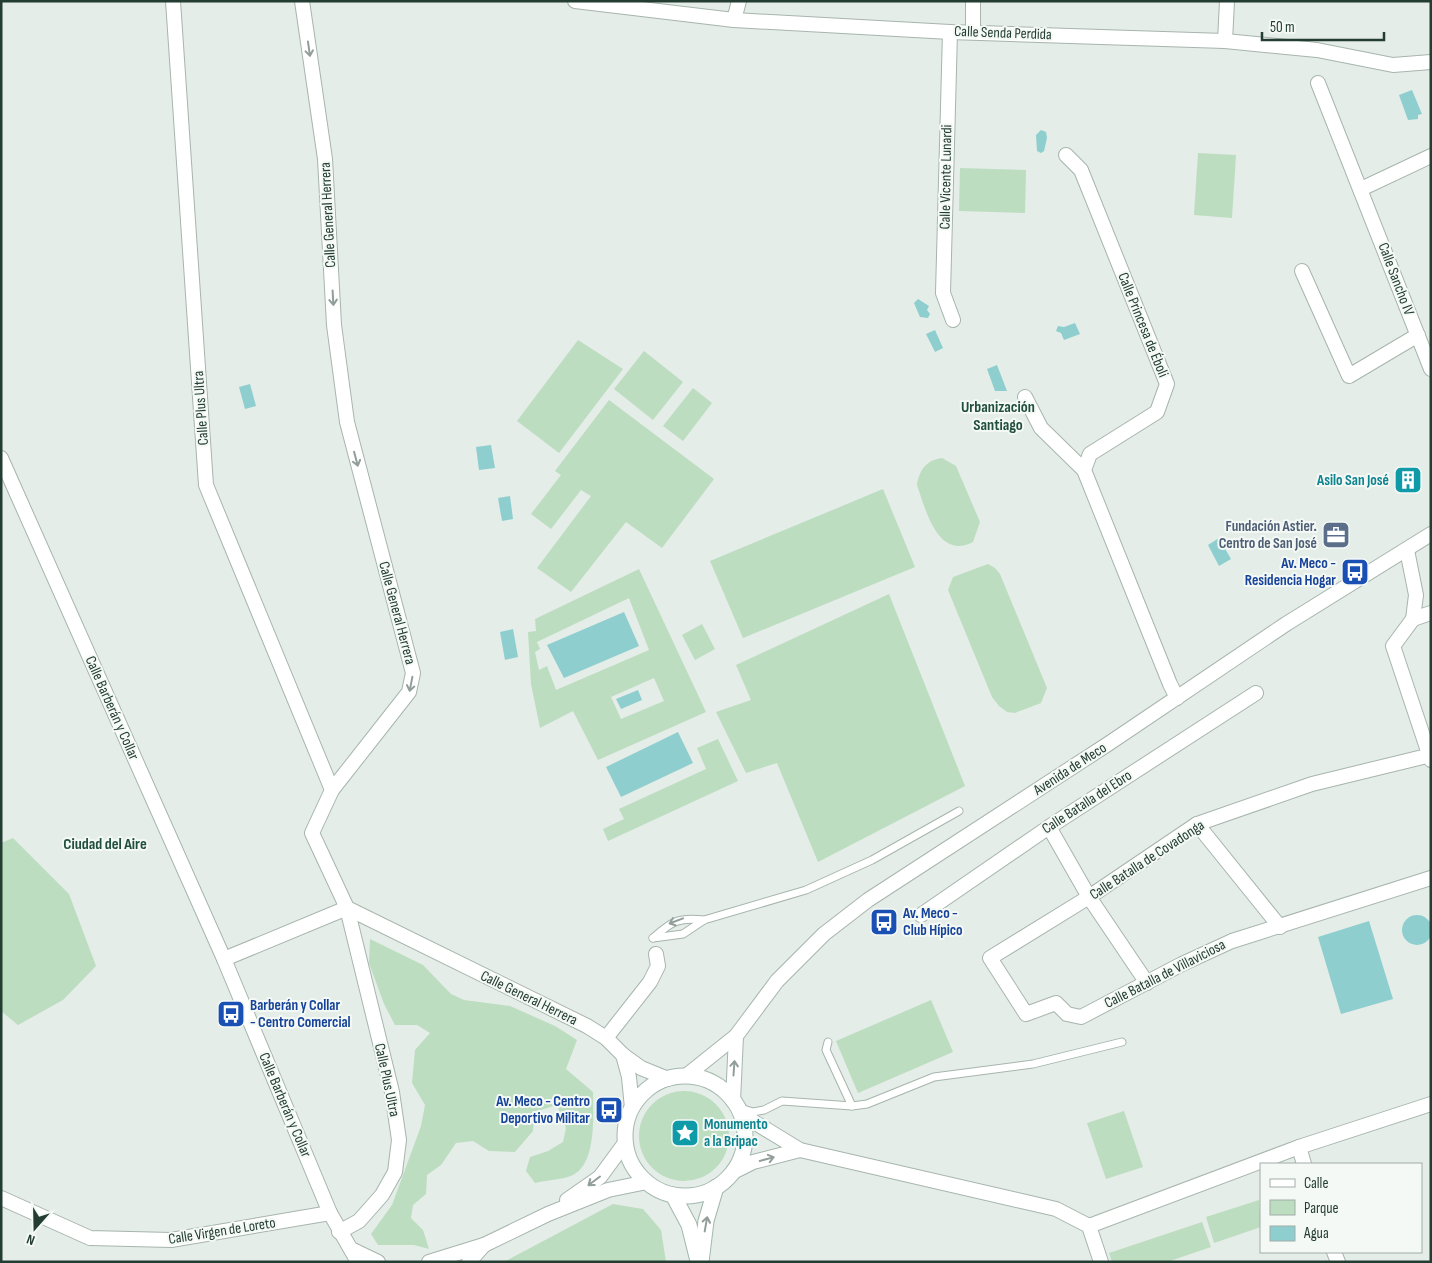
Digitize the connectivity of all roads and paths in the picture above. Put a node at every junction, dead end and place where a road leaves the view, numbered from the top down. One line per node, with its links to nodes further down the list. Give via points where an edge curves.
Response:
1 (173, 1): 30 (street, Calle Plus Ultra, via 206,485)
2 (302, 1): 30 (street, Calle General Herrera, one-way to 30, via 325,159 334,325 347,422 413,673 409,692)
3 (575, 1): 7 (street, Calle Senda Perdida)
4 (738, 1): 7 (street)
5 (973, 1): 9 (street)
6 (1227, 1): 10 (street)
7 (734, 20): 8 (street, Calle Senda Perdida)
8 (950, 32): 9 (street, Calle Senda Perdida); 17 (street, Calle Vicente Lunardi, via 943,293)
9 (973, 32): 10 (street, Calle Senda Perdida)
10 (1225, 41): 11 (street, Calle Senda Perdida, via 1317,50 1393,64)
11 (1431, 62)
12 (1318, 83): 15 (street, Calle Sancho IV)
13 (1066, 155): 22 (street, Calle Princesa de Éboli, via 1081,170 1167,384 1157,412 1090,454)
14 (1431, 156): 15 (street)
15 (1361, 188): 18 (street, Calle Sancho IV)
16 (1302, 271): 18 (street, via 1349,376)
17 (953, 320)
18 (1418, 335): 19 (street, Calle Sancho IV)
19 (1431, 370)
20 (1025, 397): 22 (street, via 1041,428)
21 (1, 458): 43 (street, Calle Barberán y Collar)
22 (1084, 470): 28 (street)
23 (1431, 534): 24 (street, Avenida de Meco)
24 (1407, 550): 26 (street, via 1416,595); 28 (street, Avenida de Meco, via 1286,624)
25 (1431, 613): 26 (street)
26 (1413, 619): 29 (street, via 1394,646)
27 (1256, 693): 33 (street, Calle Batalla del Ebro)
28 (1178, 698): 45 (street, Avenida de Meco, via 868,900 824,934 777,981)
29 (1430, 757): 32 (street, Calle Batalla de Covadonga, via 1312,784)
30 (332, 790): 36 (street, Calle General Herrera, via 312,833)
31 (959, 811): 38 (lane, via 872,860 806,890)
32 (1197, 824): 35 (street, Calle Batalla de Covadonga); 39 (street)
33 (1049, 827): 35 (street); 37 (street, Calle Batalla del Ebro)
34 (1431, 878): 39 (street, Calle Batalla de Villaviciosa)
35 (1089, 897): 42 (street, Calle Batalla de Covadonga); 44 (street)
36 (347, 908): 43 (street); 46 (street, Calle General Herrera); 68 (street, Calle Plus Ultra, via 392,1092 398,1140 395,1172 382,1195 359,1221)
37 (921, 915)
38 (704, 920): 40 (lane, via 683,934); 40 (lane, one-way to 40, via 686,918 668,924)
39 (1280, 927): 44 (street, Calle Batalla de Villaviciosa, via 1232,940)
40 (653, 938): 41 (lane)
41 (656, 954): 46 (street, via 658,966 650,982)
42 (990, 958): 44 (street, Calle Batalla de Villaviciosa, via 1026,1014 1056,1003 1067,1014 1081,1017)
43 (224, 959): 65 (street, Calle Barberán y Collar)
44 (1147, 983)
45 (736, 1036): 50 (street, Avenida de Meco); 54 (street, one-way to 45)
46 (606, 1038): 49 (street, Calle General Herrera)
47 (828, 1042): 53 (lane, via 826,1050)
48 (1122, 1042): 53 (lane, via 1032,1064 934,1076 866,1104)
49 (623, 1055): 51 (street, Calle General Herrera, via 641,1068); 55 (street)
50 (686, 1076): 51 (street); 54 (street, via 712,1083)
51 (668, 1079): 55 (street, via 647,1090)
52 (1431, 1104): 57 (street)
53 (852, 1106): 54 (lane, via 782,1101 753,1112)
54 (737, 1107): 58 (street); 60 (street, via 744,1125 744,1149)
55 (632, 1108): 56 (street, via 627,1119)
56 (625, 1144): 61 (street, via 636,1172); 66 (street, one-way to 66, via 600,1177)
57 (1299, 1147): 59 (street); 67 (street)
58 (800, 1150): 60 (street, one-way to 58, via 753,1162); 67 (street, via 1056,1209)
59 (1304, 1163)
60 (735, 1171): 62 (street)
61 (647, 1182): 63 (street); 66 (street, via 608,1190)
62 (716, 1187): 63 (street, via 696,1195); 75 (street, one-way to 62)
63 (673, 1195): 75 (street, via 689,1225)
64 (1, 1198): 65 (street, Calle Virgen de Loreto, via 90,1238 171,1240)
65 (330, 1213): 68 (street, Calle Barberán y Collar)
66 (548, 1214): 69 (street)
67 (1089, 1226): 76 (street)
68 (339, 1232): 70 (street, Calle Barberán y Collar)
69 (484, 1245): 73 (street); 74 (street)
70 (351, 1249): 71 (street, Calle Barberán y Collar); 72 (street, Calle Barberán y Collar)
71 (358, 1262)
72 (378, 1262)
73 (429, 1262)
74 (469, 1262)
75 (699, 1262)
76 (1100, 1262)

